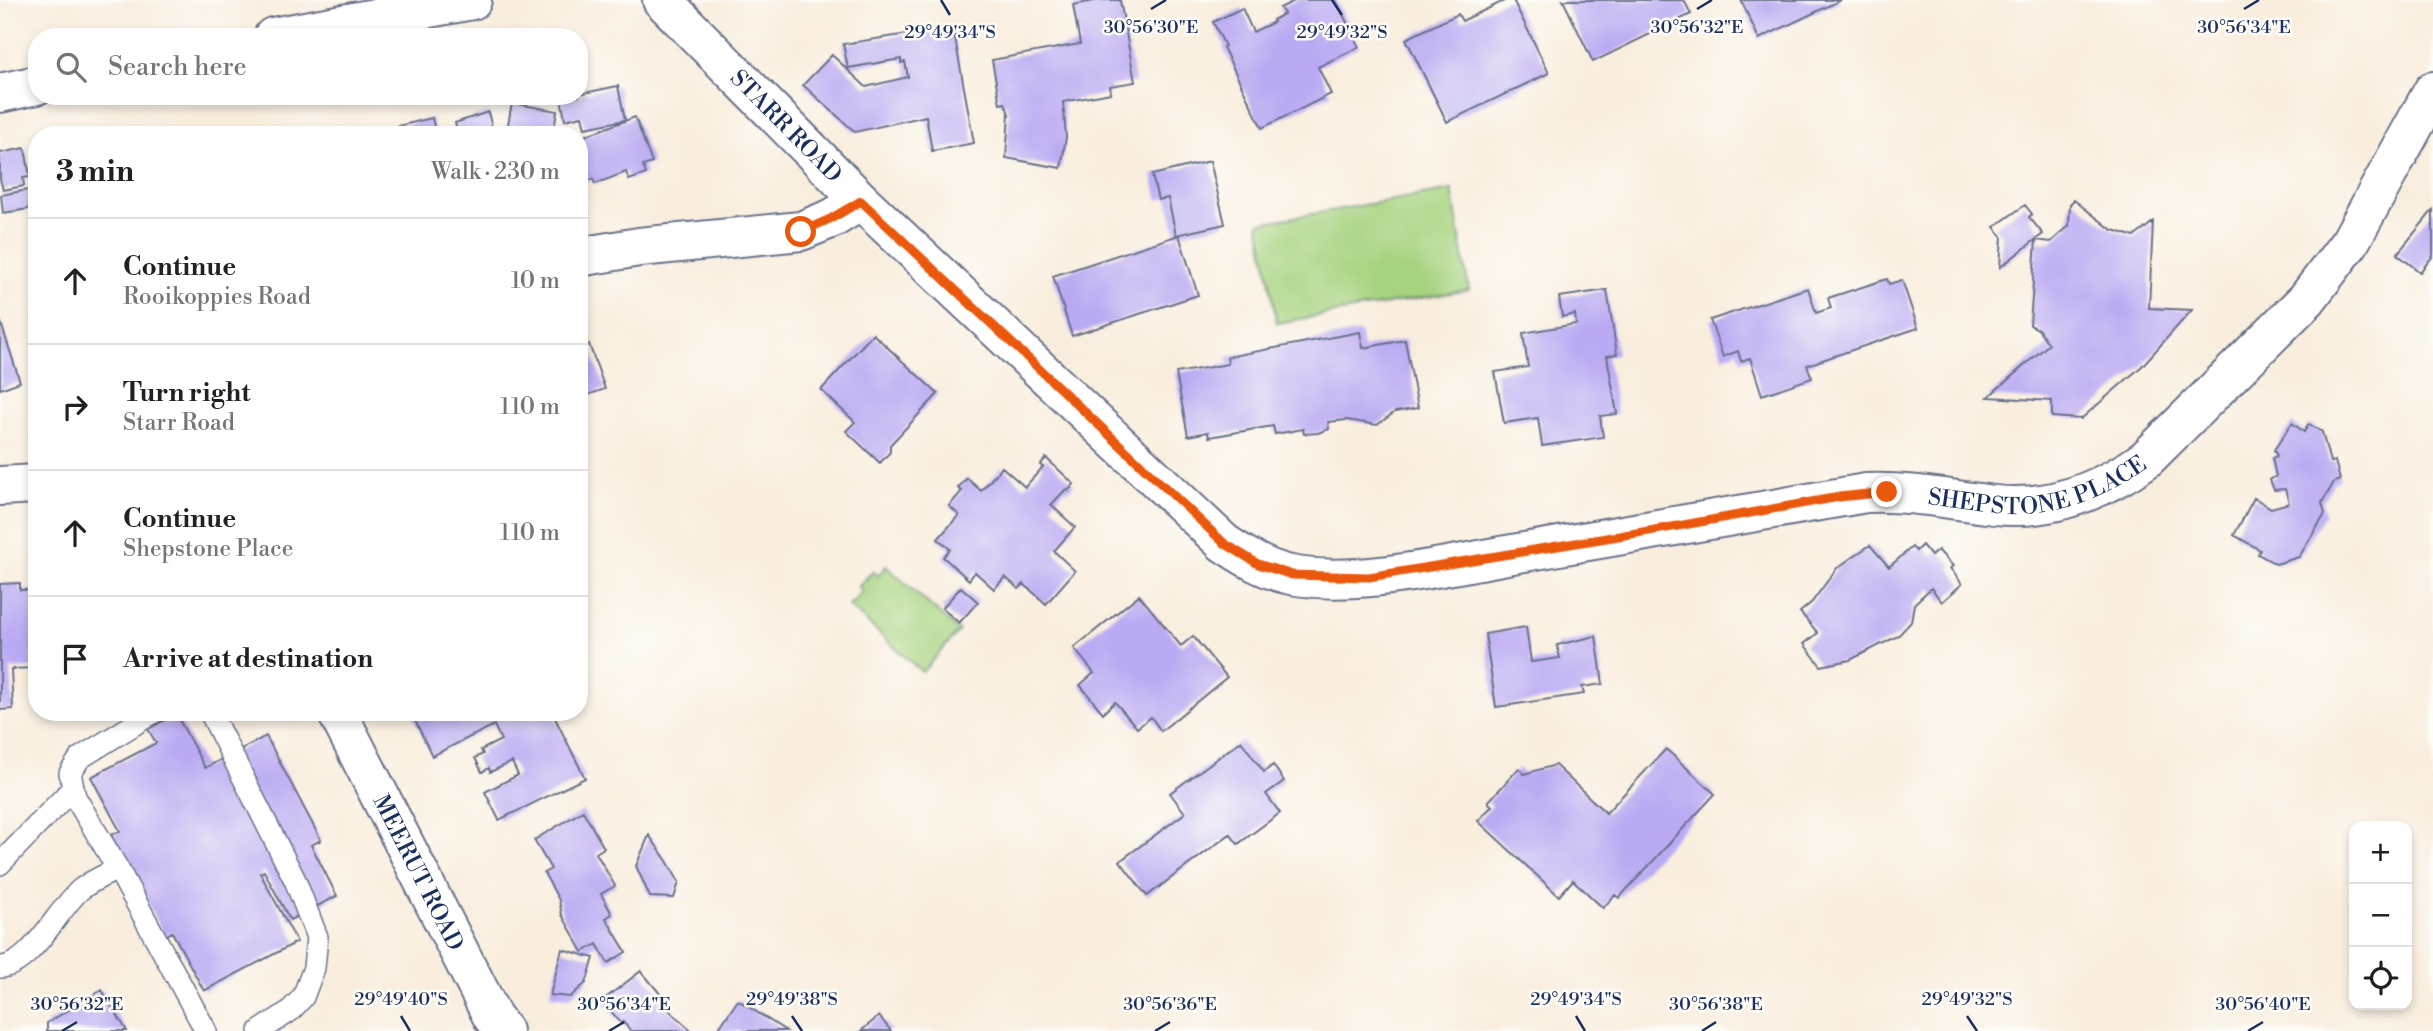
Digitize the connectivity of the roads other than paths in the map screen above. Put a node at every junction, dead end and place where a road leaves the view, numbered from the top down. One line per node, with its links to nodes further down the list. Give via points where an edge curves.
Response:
1 (472, 0): 3 (street)
2 (662, 0): 7 (street, STARR ROAD)
3 (321, 28)
4 (28, 87): 6 (street)
5 (2433, 91): 11 (street, SHEPSTONE PLACE, via 2350,242 2307,299 2146,459 2098,488 2071,499 2034,505 1998,505 1908,492 1866,493 1369,577)
6 (0, 93)
7 (861, 201): 8 (street, via 801,232); 11 (street, STARR ROAD, via 1224,543 1258,564)
8 (588, 256)
9 (28, 484): 10 (street)
10 (0, 486)
11 (1292, 575)
12 (140, 721): 15 (lane, via 75,762)
13 (215, 721): 21 (lane, via 295,880 317,937 314,968 303,997)
14 (341, 721): 19 (street, MEERUT ROAD)
15 (73, 788): 16 (lane); 17 (lane)
16 (0, 864)
17 (118, 869): 18 (lane, via 81,889 27,954); 20 (lane)
18 (0, 967)
19 (489, 1026)
20 (206, 1031)
21 (260, 1031)

